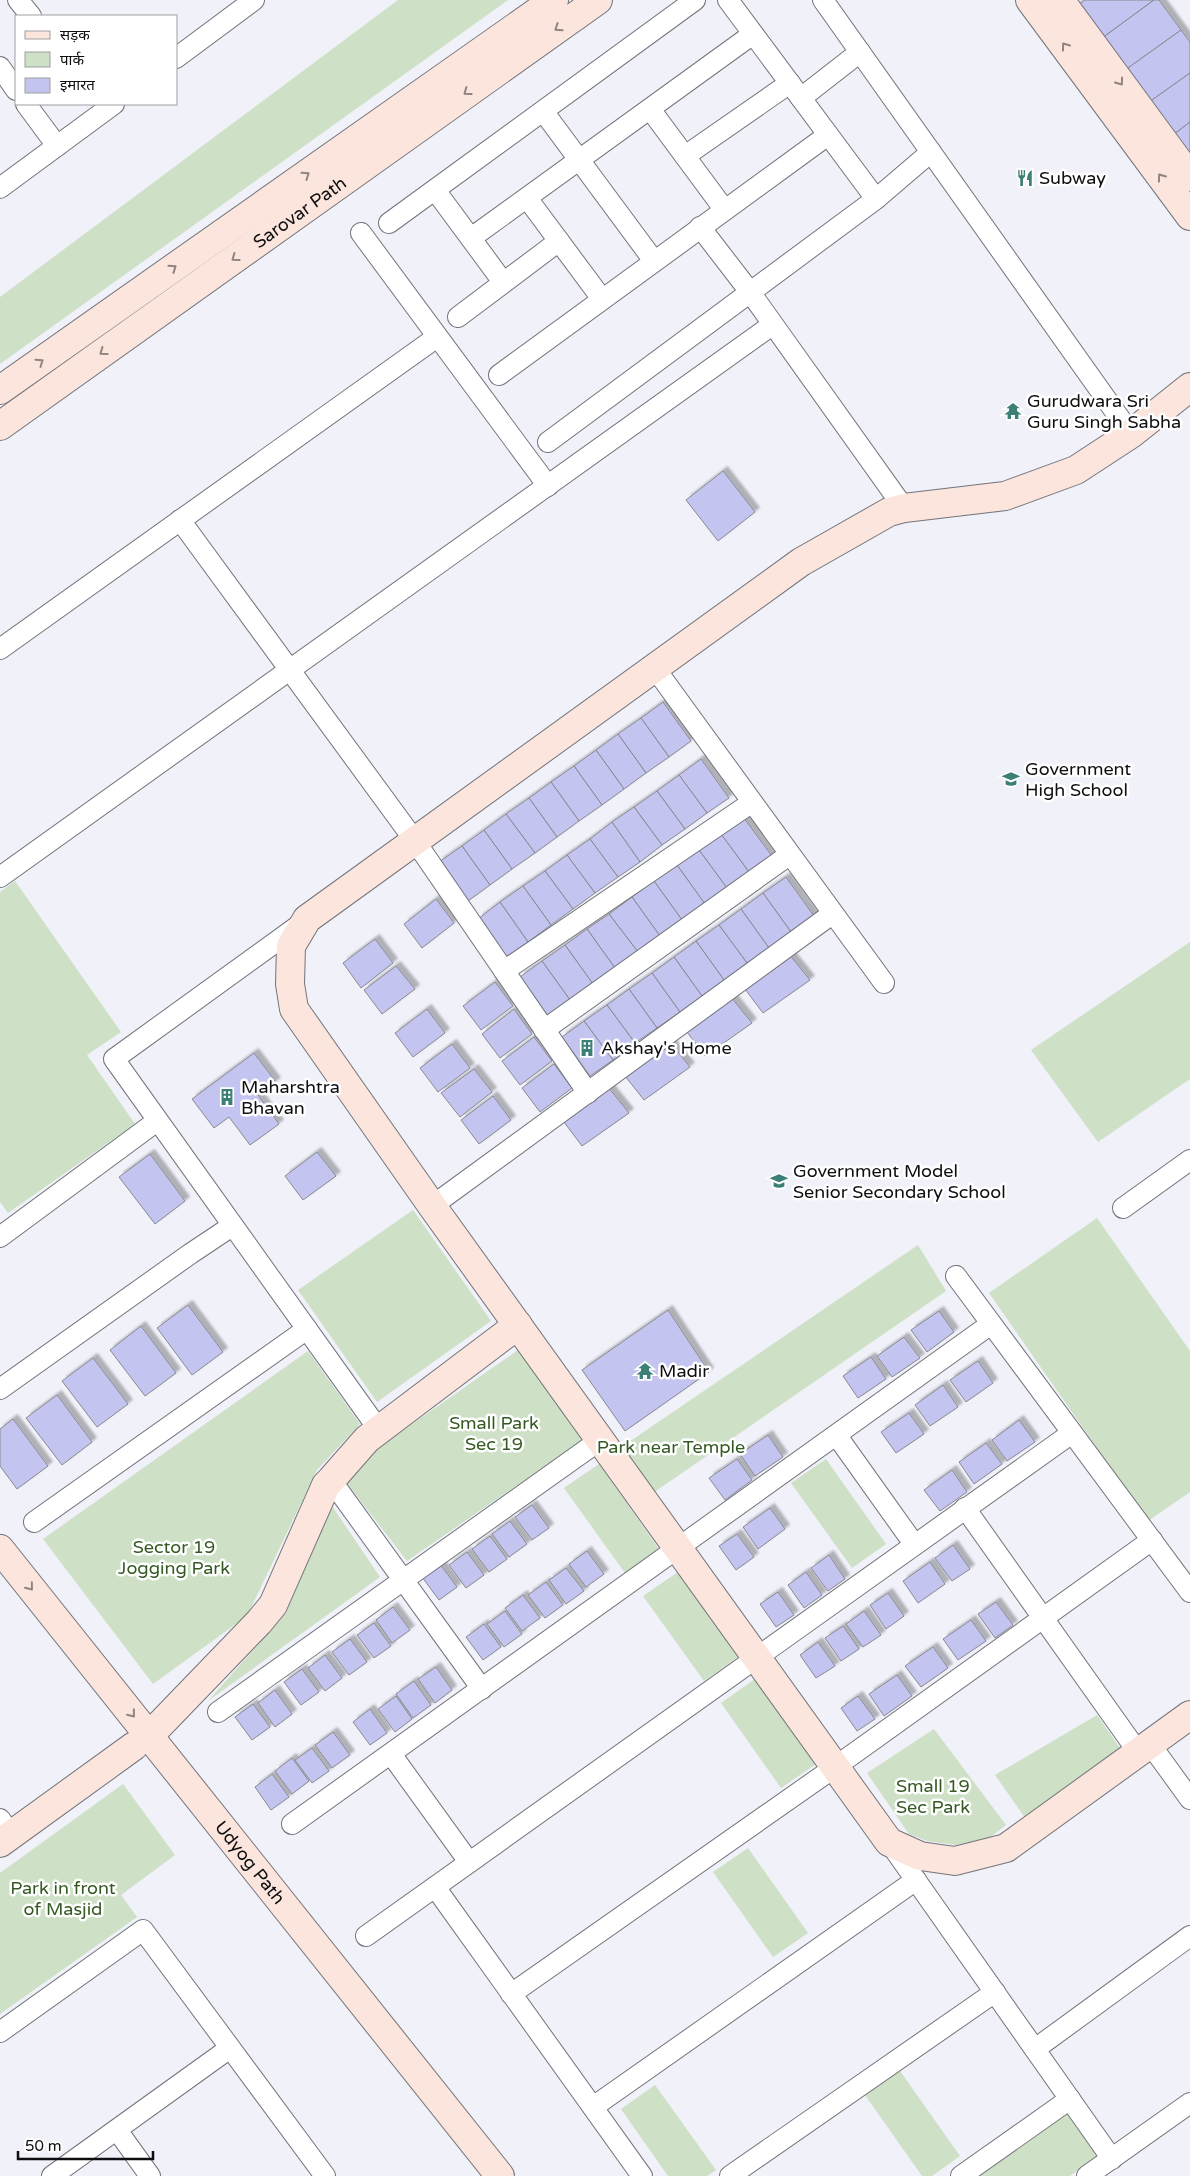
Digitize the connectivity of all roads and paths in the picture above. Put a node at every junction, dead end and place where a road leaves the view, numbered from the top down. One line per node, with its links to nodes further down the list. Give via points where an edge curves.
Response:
1 (18, 0): 10 (street)
2 (254, 0): 13 (street)
3 (554, 0): 47 (street, Sarovar Path, one-way to 3)
4 (598, 0): 48 (street, Sarovar Path, one-way to 48)
5 (695, 0): 20 (street)
6 (728, 0): 11 (street)
7 (823, 0): 12 (street)
8 (1030, 0): 32 (street, one-way to 8)
9 (1060, 0): 26 (street, one-way to 26)
10 (29, 15)
11 (753, 34): 16 (street); 19 (street)
12 (860, 52): 16 (street); 23 (street)
13 (178, 57)
14 (0, 68): 15 (street)
15 (15, 89)
16 (796, 91): 21 (street); 24 (street)
17 (27, 105): 22 (street)
18 (104, 107): 22 (street)
19 (650, 109): 24 (street); 25 (street)
20 (543, 111): 25 (street); 28 (street)
21 (828, 134): 30 (street); 31 (street)
22 (57, 146): 27 (street)
23 (931, 152): 30 (street); 49 (street)
24 (685, 156): 31 (street)
25 (579, 160): 29 (street); 38 (street)
26 (1190, 177)
27 (0, 188)
28 (435, 190): 33 (street); 36 (street)
29 (527, 198): 36 (street); 37 (street)
30 (876, 199): 40 (street)
31 (724, 209): 34 (street)
32 (1190, 216)
33 (389, 223)
34 (700, 226): 38 (street); 40 (street)
35 (360, 232): 44 (street)
36 (471, 238): 39 (street)
37 (559, 241): 39 (street); 41 (street)
38 (654, 261): 41 (street)
39 (503, 282): 42 (street)
40 (750, 292): 43 (street); 50 (street)
41 (602, 299): 45 (street)
42 (458, 317)
43 (772, 326): 51 (street); 52 (street)
44 (437, 337): 51 (street); 53 (street)
45 (499, 375)
46 (1190, 387): 49 (street)
47 (0, 390)
48 (0, 426)
49 (1131, 434): 52 (street, via 1076,470 1005,496)
50 (548, 442)
51 (548, 486): 56 (street)
52 (904, 508): 55 (street, via 889,512 801,562)
53 (180, 520): 54 (street); 56 (street)
54 (0, 649)
55 (654, 667): 57 (street); 58 (street)
56 (290, 670): 58 (street); 60 (street)
57 (751, 803): 59 (street); 63 (street)
58 (415, 841): 62 (street); 63 (street)
59 (789, 855): 61 (street); 65 (street)
60 (0, 877)
61 (832, 914): 64 (street); 66 (street)
62 (307, 919): 67 (street, via 114,1059); 69 (street, via 291,946 290,984 294,1009)
63 (504, 971): 65 (street)
64 (884, 983)
65 (544, 1030): 66 (street)
66 (588, 1093): 69 (street)
67 (157, 1121): 71 (street); 72 (street)
68 (1190, 1160): 70 (street)
69 (432, 1206): 75 (street)
70 (1123, 1208)
71 (232, 1226): 76 (street); 77 (street)
72 (2, 1231)
73 (956, 1276): 74 (street)
74 (991, 1324): 79 (street); 80 (street)
75 (518, 1326): 78 (street); 81 (street)
76 (307, 1329): 78 (street); 84 (street)
77 (0, 1389)
78 (379, 1430): 82 (street)
79 (1072, 1433): 83 (street); 85 (street)
80 (837, 1436): 86 (street); 88 (street)
81 (600, 1440): 88 (street); 90 (street)
82 (331, 1480): 90 (street); 97 (street, via 273,1605)
83 (965, 1508): 86 (street); 92 (street)
84 (34, 1522)
85 (1152, 1540): 91 (street); 92 (street)
86 (914, 1544): 93 (street)
87 (0, 1549): 97 (street, Udyog Path, one-way to 97)
88 (679, 1549): 93 (street); 94 (street)
89 (0, 1578): 97 (street, Udyog Path)
90 (403, 1580): 94 (street); 95 (street)
91 (1190, 1592)
92 (1043, 1618): 98 (street); 100 (street)
93 (756, 1656): 100 (street); 105 (street)
94 (482, 1689): 99 (street)
95 (218, 1712)
96 (1190, 1715): 98 (street)
97 (142, 1741): 103 (street); 123 (street, Udyog Path); 124 (street, Udyog Path)
98 (1144, 1748): 101 (street); 104 (street, via 1006,1848 955,1861 920,1856)
99 (391, 1754): 102 (street); 105 (street)
100 (835, 1766): 104 (street); 111 (street)
101 (1190, 1799)
102 (292, 1824)
103 (4, 1832)
104 (889, 1842): 106 (street)
105 (469, 1862): 107 (street)
106 (916, 1880): 110 (street); 117 (street)
107 (434, 1887): 108 (street); 111 (street)
108 (366, 1936)
109 (1190, 1936): 114 (street)
110 (994, 1992): 114 (street); 126 (street)
111 (511, 1994): 117 (street)
112 (0, 2032): 113 (street, via 143,1930)
113 (230, 2048): 118 (street); 122 (street)
114 (1035, 2049): 115 (street)
115 (1070, 2099): 119 (street); 127 (street)
116 (1190, 2103): 119 (street)
117 (593, 2107): 125 (street)
118 (117, 2130): 120 (street); 121 (street)
119 (1112, 2159): 128 (street)
120 (52, 2176)
121 (150, 2176)
122 (325, 2176)
123 (478, 2176)
124 (500, 2176)
125 (642, 2176)
126 (730, 2176)
127 (961, 2176)
128 (1087, 2176)

